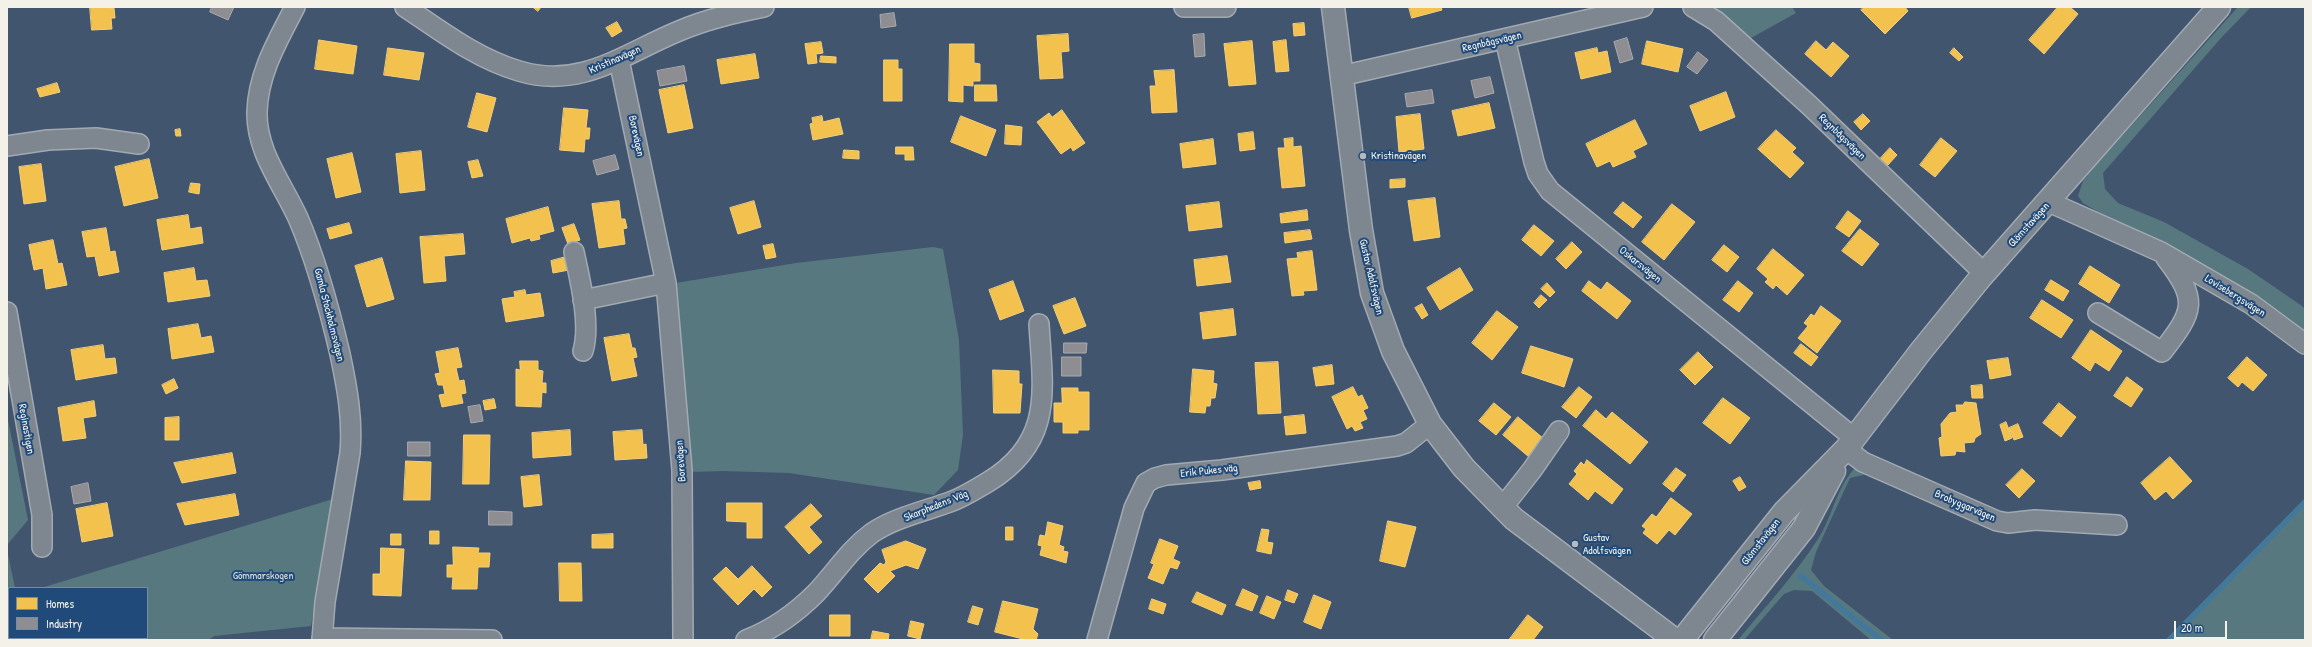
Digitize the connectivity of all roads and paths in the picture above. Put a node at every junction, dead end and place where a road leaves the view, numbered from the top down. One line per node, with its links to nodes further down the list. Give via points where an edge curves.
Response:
1 (295, 7): 33 (street, Gamla Stockholmsvägen, via 273,50 262,79 257,122 266,156 296,214 315,261 333,323 349,401 351,440 325,602)
2 (405, 7): 12 (street, Kristinavägen, via 468,48 520,72 548,76 578,75)
3 (764, 7): 10 (street, Kristinavägen)
4 (1184, 7): 5 (street)
5 (1226, 7)
6 (1333, 7): 13 (main road, Gustav Adolfsvägen)
7 (1643, 7): 11 (street, Regnbågsvägen)
8 (1693, 7): 19 (street, Regnbågsvägen, via 1716,21 1809,105)
9 (2219, 7): 16 (main road, Glömstavägen)
10 (743, 9): 12 (street, Kristinavägen, via 680,30)
11 (1505, 39): 13 (street, Regnbågsvägen); 29 (street, Oskarsvägen, via 1534,162 1538,174 1550,191)
12 (619, 60): 20 (street, Borevägen)
13 (1341, 76): 27 (main road, Gustav Adolfsvägen, via 1360,230 1372,293 1393,352)
14 (139, 144): 15 (street, via 96,138 48,140)
15 (7, 146)
16 (2049, 202): 18 (street, Lovisebergsvägen); 19 (main road, Glömstavägen)
17 (574, 252): 21 (street)
18 (2162, 252): 23 (street, Lovisebergsvägen, via 2188,290 2188,303 2187,316 2162,352); 25 (street, Lovisebergsvägen, via 2251,304)
19 (1984, 274): 29 (main road, Glömstavägen)
20 (666, 283): 21 (street); 35 (street, Borevägen, via 682,470)
21 (583, 300): 26 (street)
22 (7, 312): 32 (street, Reginastigen, via 42,515)
23 (2098, 313)
24 (1039, 324): 36 (street, Skarphedens Väg, via 1041,413 1036,431 1019,459 1004,472 953,501 882,526 856,546 816,593 784,621)
25 (2305, 344)
26 (583, 351)
27 (1430, 424): 30 (main road, Gustav Adolfsvägen, via 1464,468); 37 (street, Erik Pukes väg, via 1397,446 1222,470 1166,475 1146,483 1134,508)
28 (1558, 431): 30 (street)
29 (1850, 444): 31 (street, Brobyggarvägen, via 1864,462 1997,521); 39 (main road, Glömstavägen, via 1784,512); 40 (main road, Glömstavägen, via 1804,528)
30 (1502, 508): 38 (main road, Gustav Adolfsvägen)
31 (2117, 524)
32 (42, 547)
33 (322, 639): 34 (street)
34 (492, 640)
35 (683, 640)
36 (746, 640)
37 (1098, 640)
38 (1675, 640)
39 (1682, 640)
40 (1715, 640)

